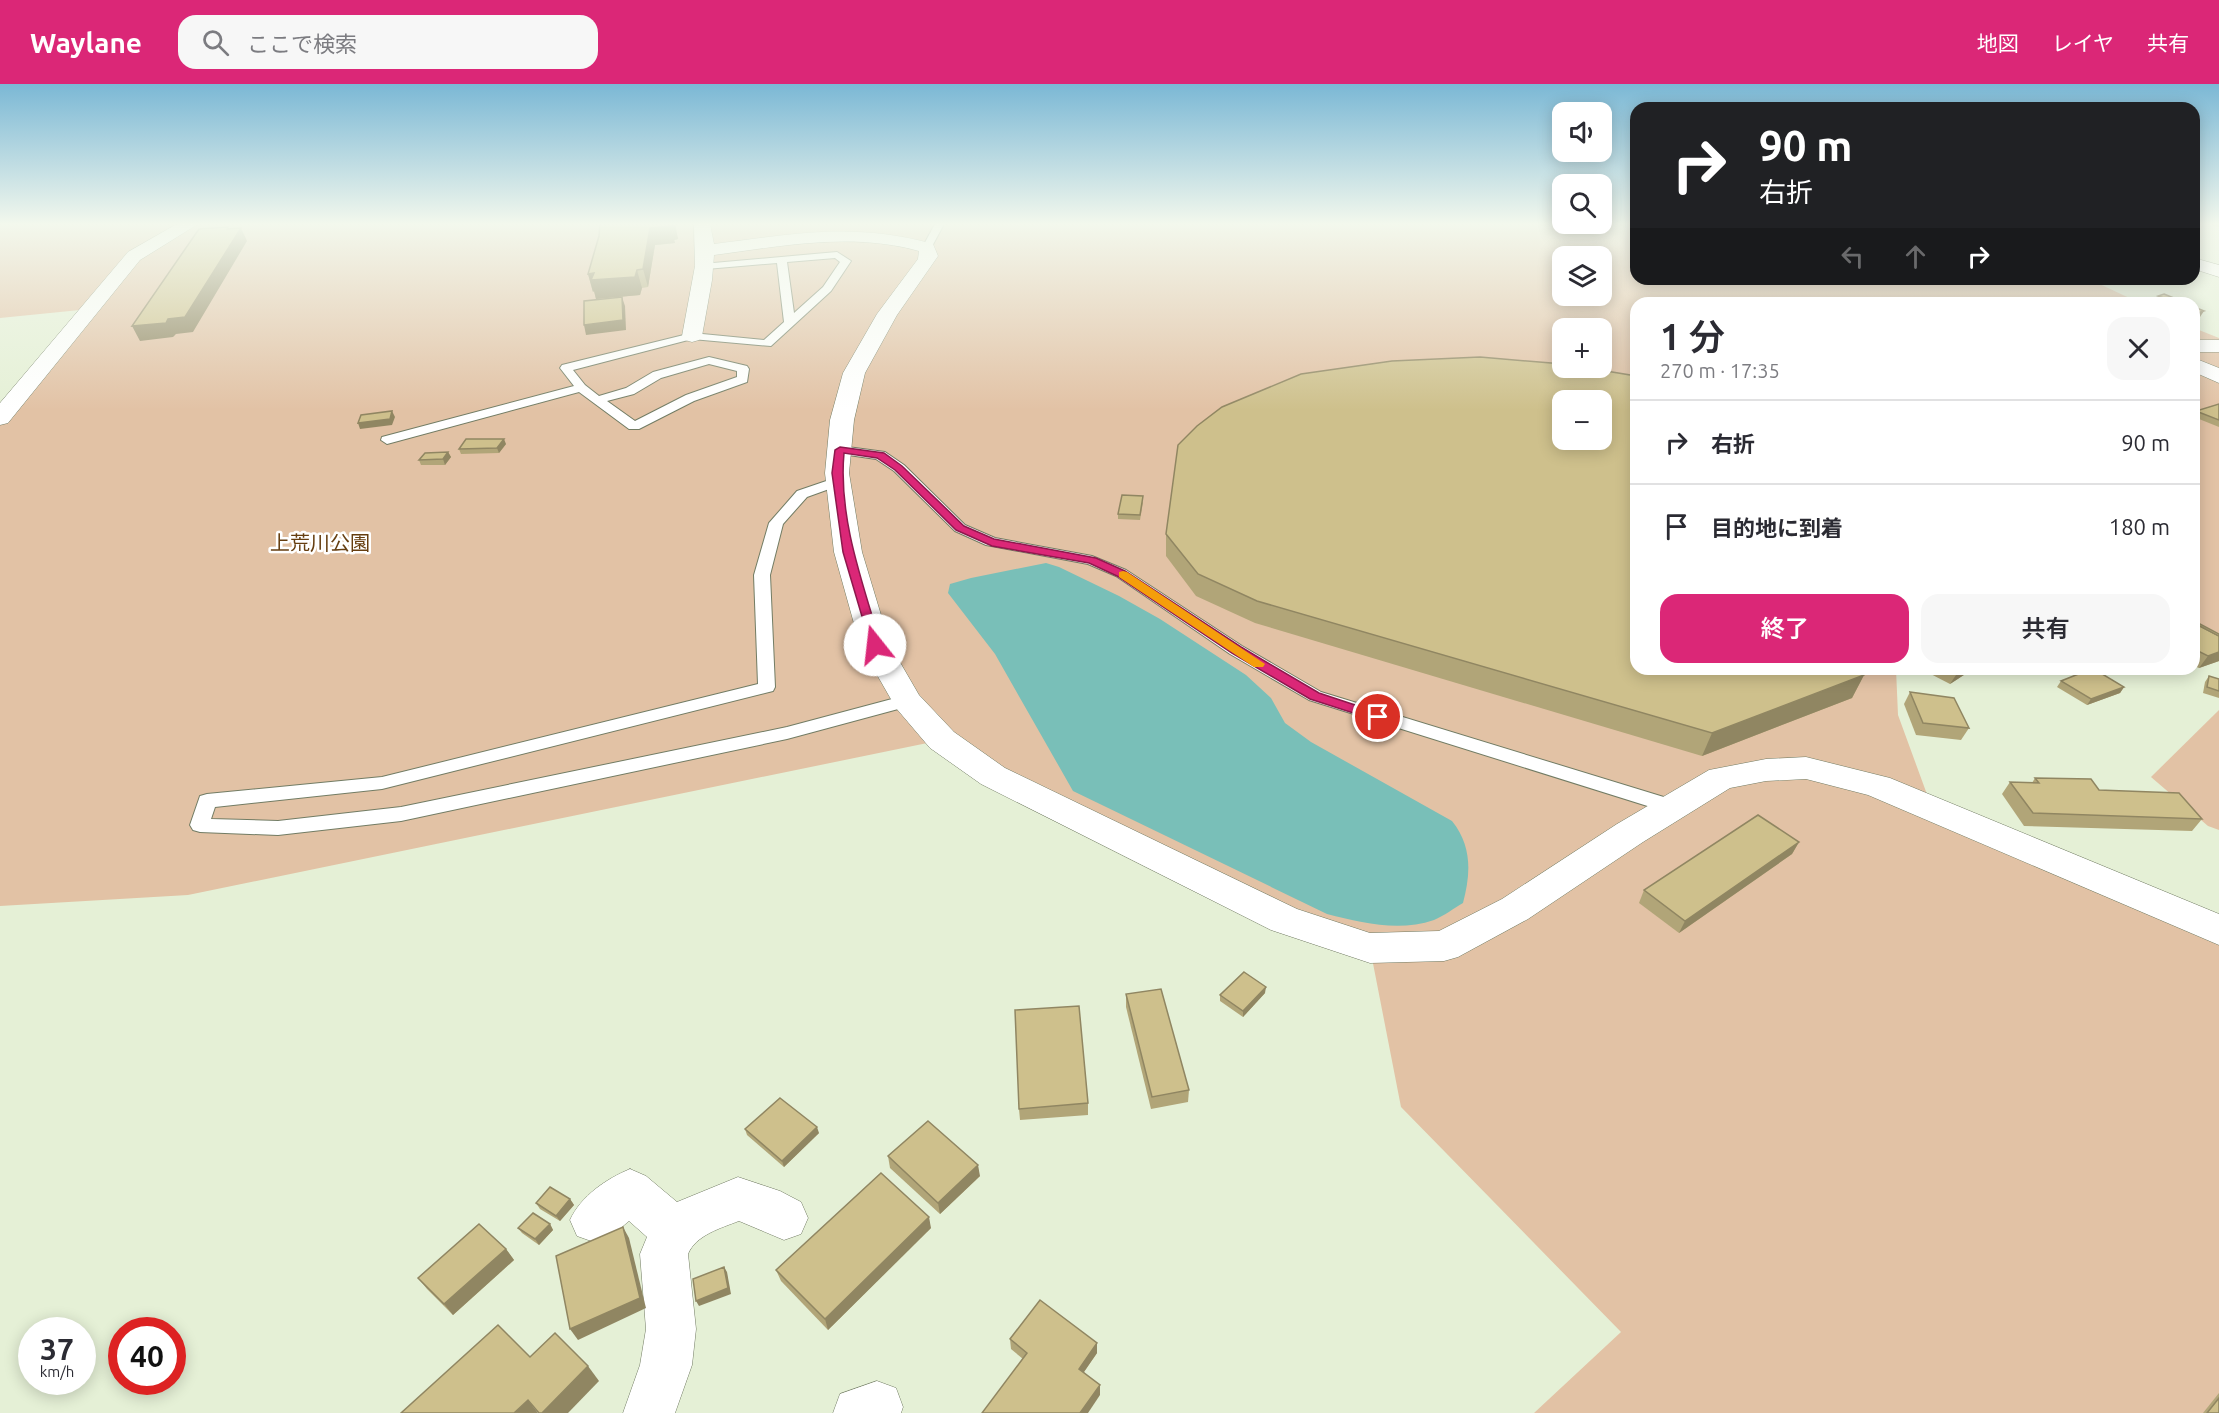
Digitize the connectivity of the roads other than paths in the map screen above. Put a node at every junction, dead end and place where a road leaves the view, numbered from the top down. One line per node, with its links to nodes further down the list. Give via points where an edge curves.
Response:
1 (109, 286): 16 (street)
2 (699, 286): 7 (street)
3 (785, 286): 6 (lane)
4 (829, 286): 6 (lane)
5 (908, 286): 18 (street, via 887,314 854,374 842,420)
6 (790, 322): 7 (lane, via 767,344)
7 (692, 336): 14 (lane, via 566,368)
8 (2200, 346): 9 (street)
9 (2219, 346)
10 (2200, 364): 11 (street)
11 (2219, 365)
12 (2200, 367): 13 (street)
13 (2219, 376)
14 (581, 388): 15 (lane); 17 (lane)
15 (597, 400): 15 (lane, via 634,426 690,398 743,379 742,369 709,360 657,375 630,391)
16 (0, 418)
17 (387, 440)
18 (840, 450): 19 (street); 21 (lane, via 880,455 971,534 992,542 1092,560 1121,573 1236,650 1315,696)
19 (838, 481): 20 (street, via 848,552 875,645); 20 (lane, via 802,494 776,523 762,575 767,687 382,783 207,801 200,825 278,828 401,814 787,733)
20 (907, 701): 21 (street, via 942,740 993,776 1284,920 1370,948 1444,946 1515,909)
21 (1673, 807): 22 (street, via 1721,778 1806,768 1878,786)
22 (2219, 930)
23 (783, 1218): 25 (street, via 738,1199)
24 (594, 1220): 25 (street, via 630,1191)
25 (674, 1230): 26 (street, via 664,1254 671,1329 666,1365)
26 (649, 1413)

